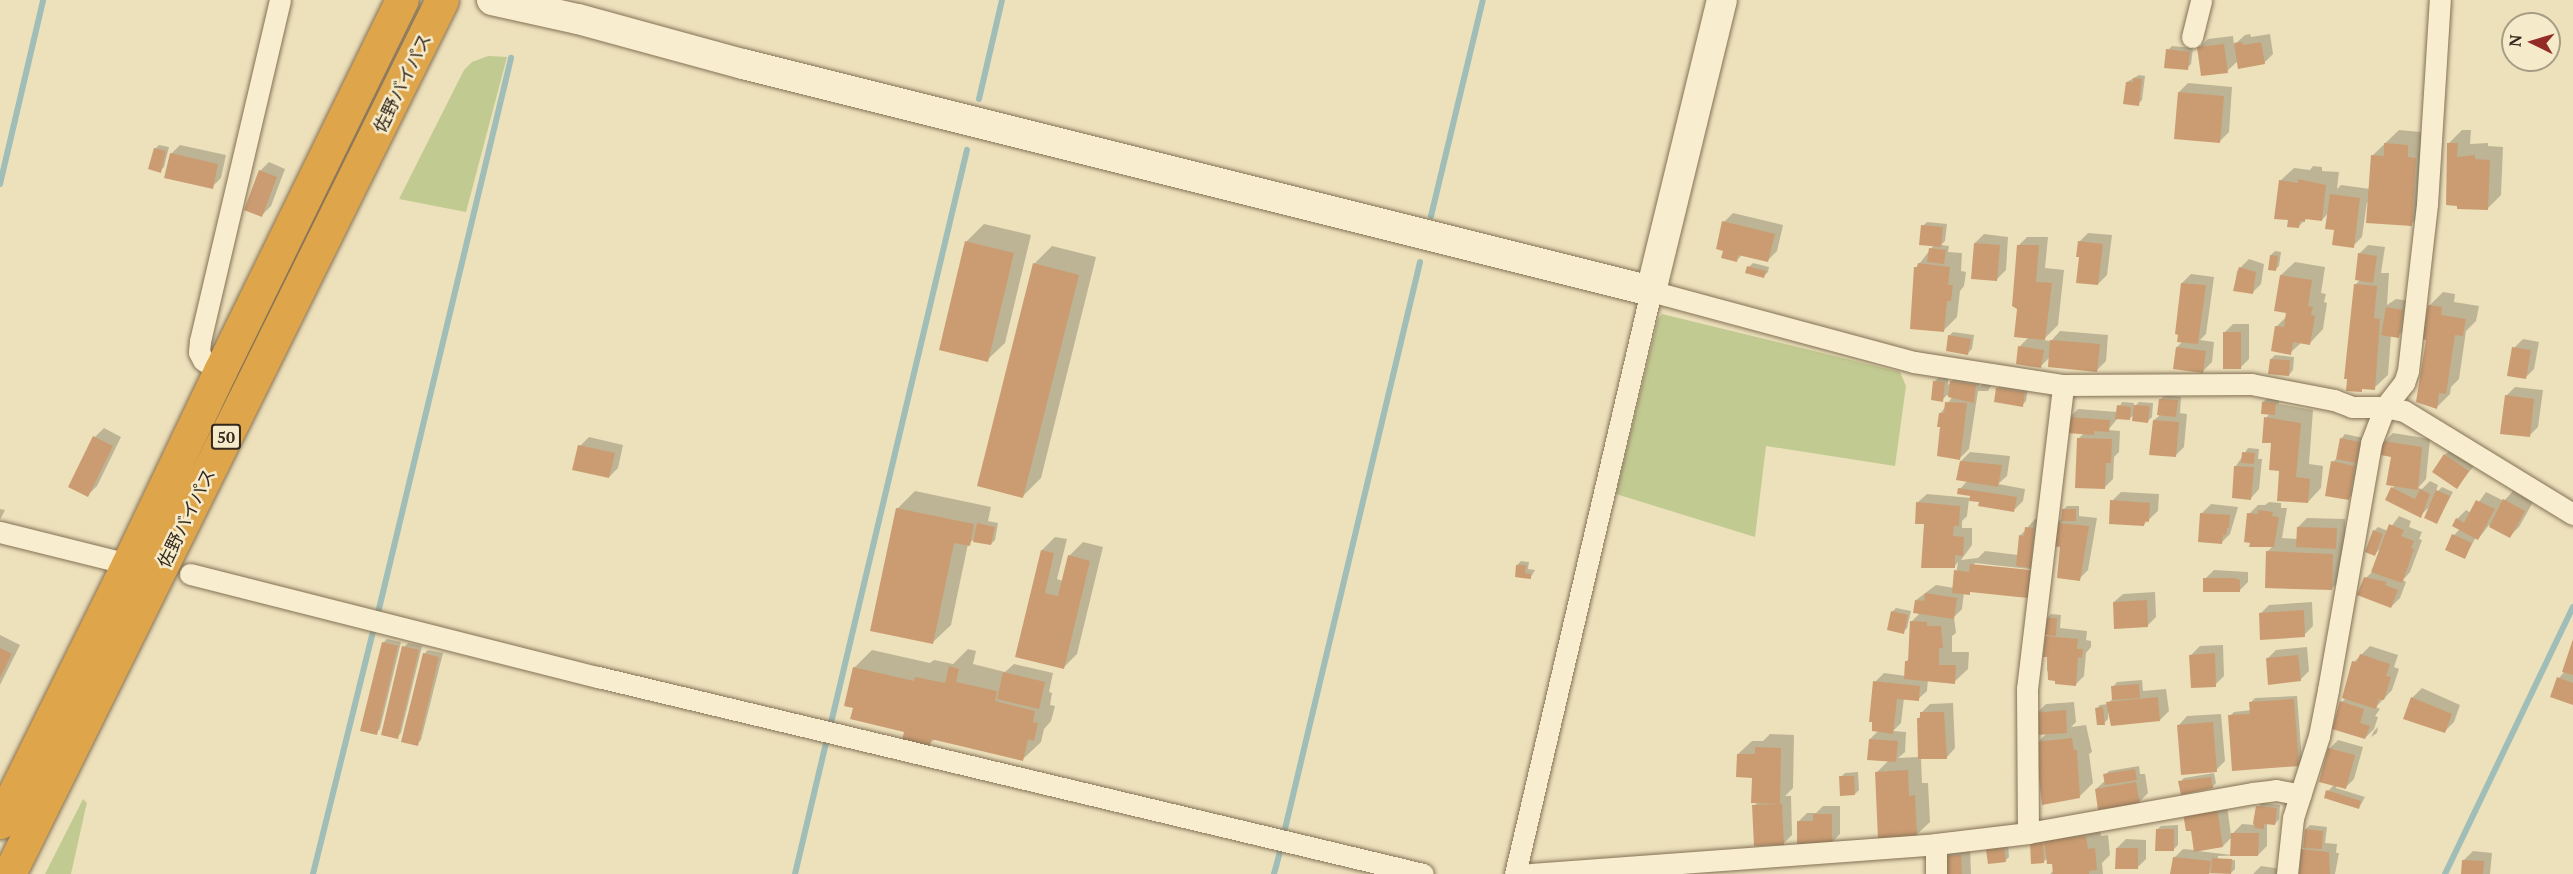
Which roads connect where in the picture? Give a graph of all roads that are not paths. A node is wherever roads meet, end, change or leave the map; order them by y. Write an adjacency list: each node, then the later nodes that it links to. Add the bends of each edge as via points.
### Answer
1 (280, 0): 10 (street, via 200,341 203,360)
2 (402, 0): 10 (highway, 佐野バイパス / 50)
3 (442, 0): 21 (highway, 佐野バイパス / 50)
4 (492, 0): 9 (street)
5 (1722, 0): 9 (street)
6 (2201, 0): 8 (street)
7 (2440, 0): 12 (street, via 2427,204 2408,371)
8 (2192, 37)
9 (1651, 291): 11 (street, via 1914,362); 23 (street)
10 (219, 371): 15 (highway, 佐野バイパス / 50)
11 (2063, 386): 12 (street, via 2251,384 2352,407); 19 (street, via 2027,689)
12 (2385, 407): 13 (street, via 2417,418); 17 (street, via 2371,443 2319,736)
13 (2573, 514)
14 (0, 532): 15 (street)
15 (128, 564): 18 (highway, 佐野バイパス / 50)
16 (190, 574): 22 (street, via 598,677)
17 (2301, 795): 19 (street, via 2276,790 2253,792); 26 (street, via 2293,818)
18 (0, 822)
19 (2028, 833): 20 (street)
20 (1936, 844): 24 (street); 25 (street)
21 (9, 874)
22 (1423, 874)
23 (1515, 874)
24 (1531, 874)
25 (1936, 874)
26 (2287, 874)

